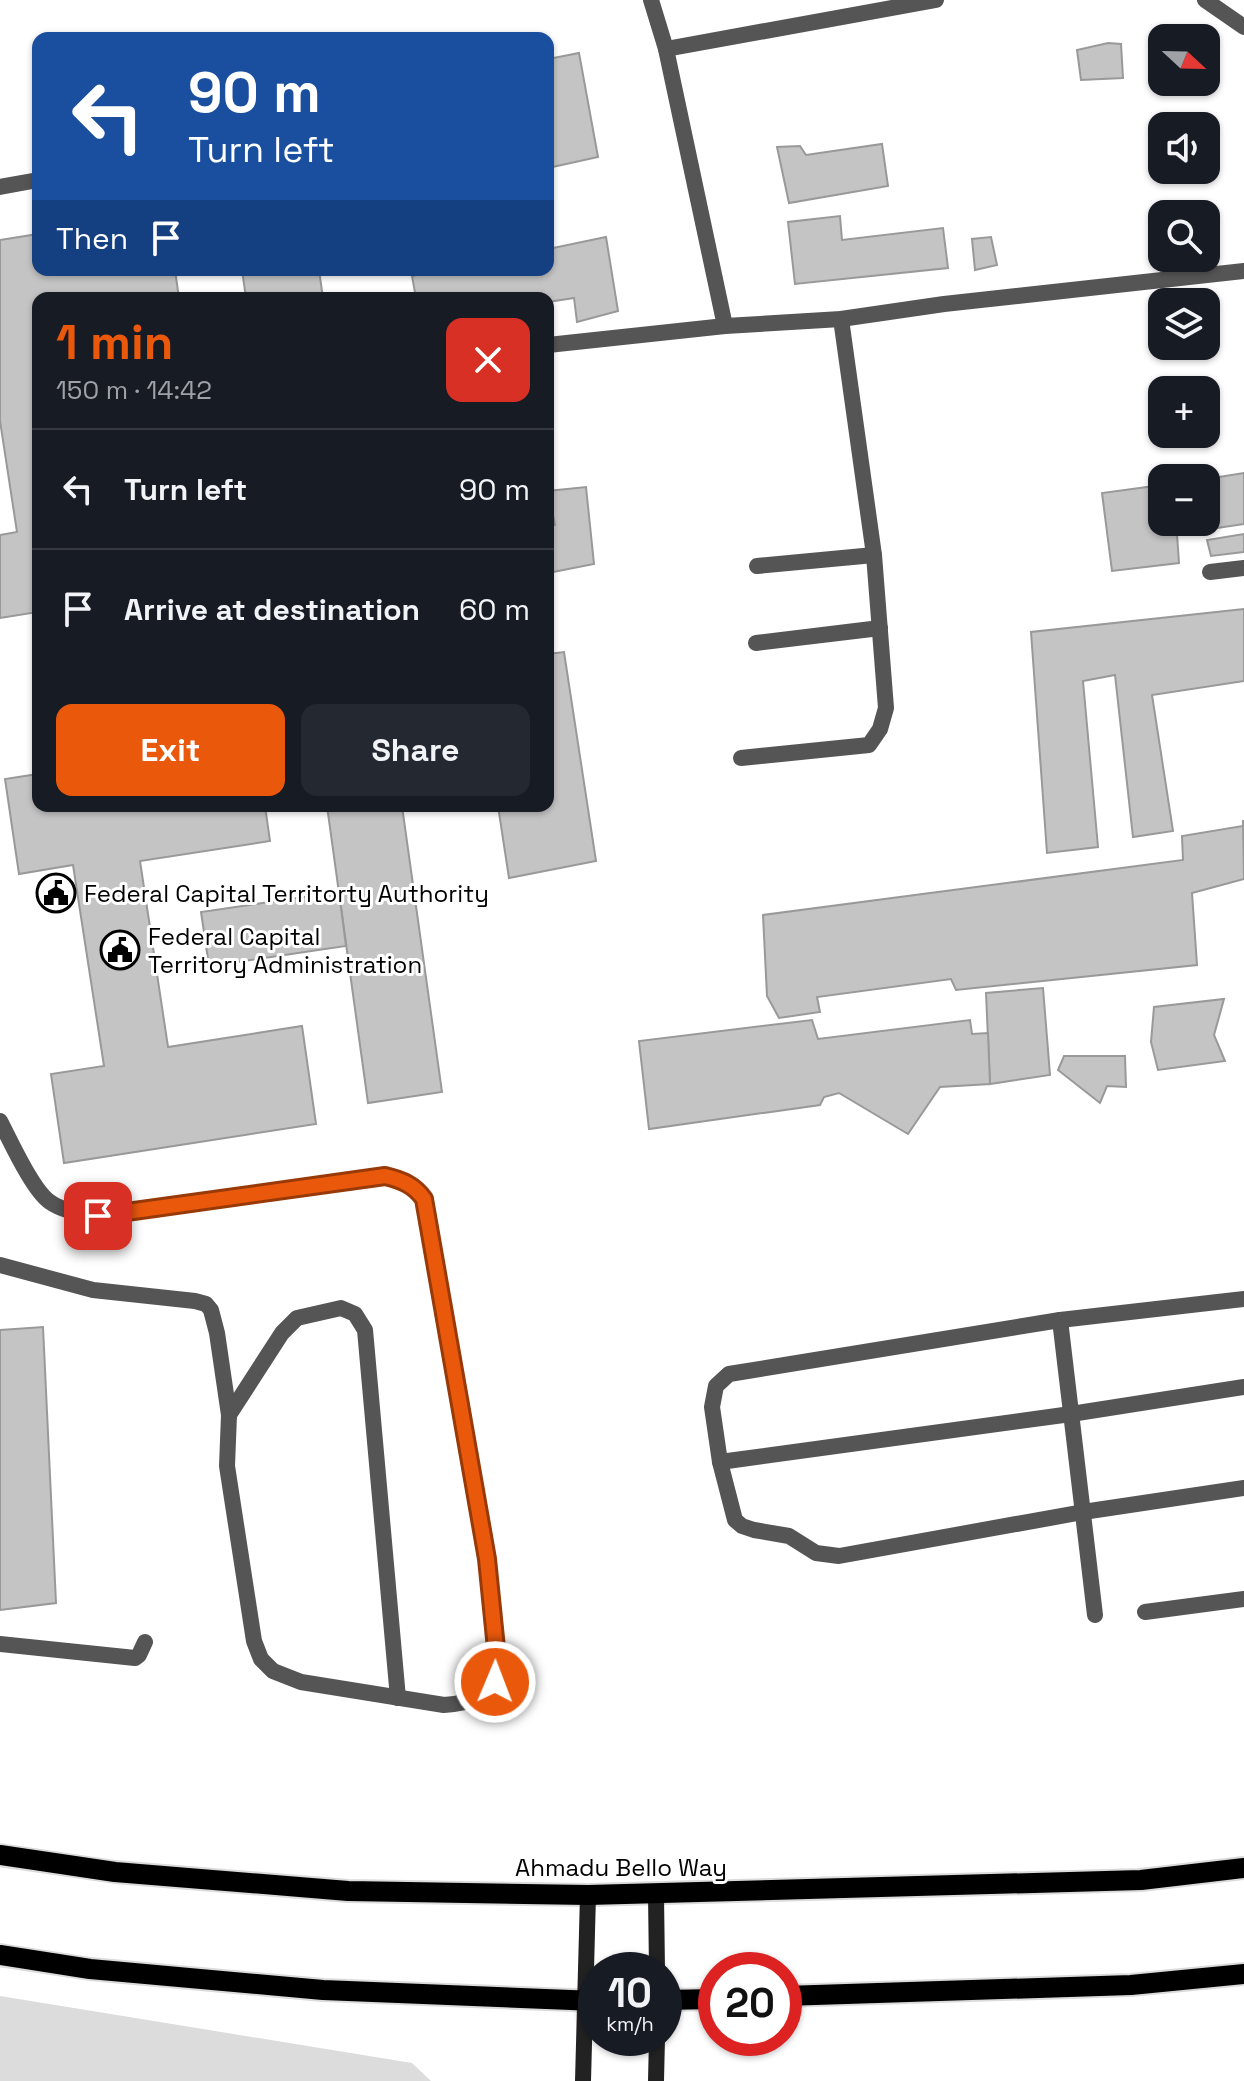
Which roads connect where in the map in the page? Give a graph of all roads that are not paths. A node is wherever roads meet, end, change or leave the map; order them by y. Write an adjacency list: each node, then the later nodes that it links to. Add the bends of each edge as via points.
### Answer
1 (651, 0): 5 (lane)
2 (936, 0): 5 (lane)
3 (1205, 0): 4 (lane)
4 (1244, 27)
5 (666, 49): 10 (lane)
6 (32, 181): 7 (lane)
7 (0, 187)
8 (1244, 271): 9 (lane)
9 (841, 319): 10 (lane); 12 (lane)
10 (725, 326): 11 (lane)
11 (554, 344)
12 (874, 555): 13 (lane); 16 (lane)
13 (757, 566)
14 (1244, 568): 15 (lane)
15 (1210, 572)
16 (880, 628): 17 (lane); 18 (lane, via 886,708 869,745)
17 (756, 643)
18 (741, 758)
19 (0, 1121): 34 (lane, via 48,1201 69,1211 98,1216 385,1176 417,1189 424,1199 487,1559 498,1668 486,1692 465,1703)
20 (0, 1265): 25 (lane, via 93,1290 206,1304 217,1333)
21 (1244, 1299): 22 (lane)
22 (1060, 1320): 24 (lane); 26 (lane, via 729,1374 716,1386 712,1407)
23 (1244, 1387): 24 (lane)
24 (1071, 1414): 26 (lane); 28 (lane)
25 (229, 1415): 34 (lane, via 227,1466 261,1659 273,1671 301,1682); 34 (lane, via 297,1318 341,1308 355,1314 365,1330)
26 (720, 1462): 28 (lane, via 735,1520 754,1530 789,1536 816,1553 839,1556)
27 (1244, 1488): 28 (lane)
28 (1083, 1512): 31 (lane)
29 (1244, 1599): 30 (lane)
30 (1145, 1612)
31 (1095, 1615)
32 (145, 1642): 33 (lane, via 135,1658)
33 (0, 1644)
34 (398, 1698)
35 (0, 1855): 37 (main road, Ahmadu Bello Way, via 115,1872 348,1891)
36 (1244, 1868): 38 (main road, Ahmadu Bello Way, via 1141,1880)
37 (588, 1895): 38 (main road, Ahmadu Bello Way); 39 (street)
38 (656, 1895): 40 (street)
39 (590, 1952)
40 (657, 1952)
41 (0, 1955): 44 (main road, via 90,1969 323,1990)
42 (1244, 1974): 43 (main road, via 1131,1985)
43 (802, 1995)
44 (578, 2000)
45 (586, 2056): 47 (street)
46 (657, 2056): 48 (street)
47 (583, 2081)
48 (656, 2081)

